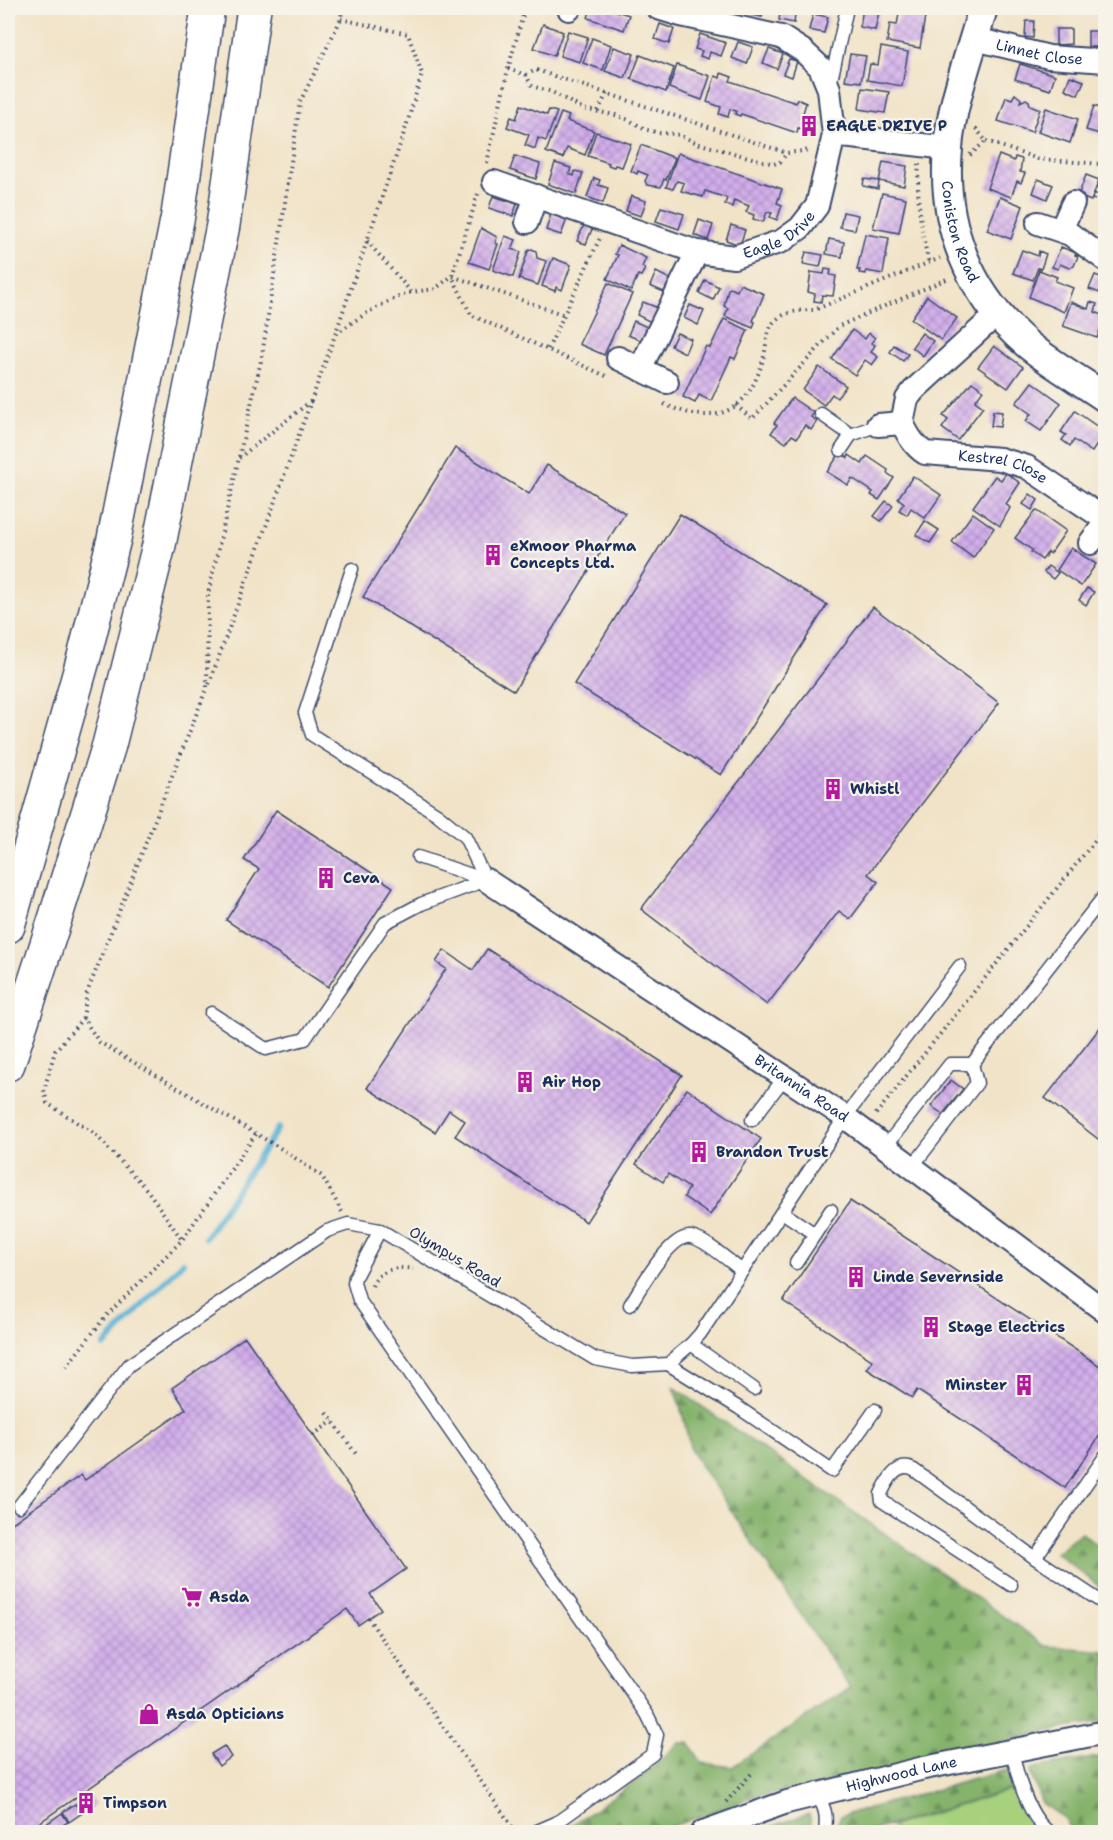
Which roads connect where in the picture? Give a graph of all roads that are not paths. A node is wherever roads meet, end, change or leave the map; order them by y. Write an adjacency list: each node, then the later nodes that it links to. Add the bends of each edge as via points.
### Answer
1 (208, 8): 35 (highway, via 178,215 114,539)
2 (254, 8): 38 (highway, via 223,225 159,545 109,745)
3 (658, 8): 8 (street, Eagle Drive, via 781,37 820,67)
4 (847, 8): 8 (lane)
5 (983, 8): 6 (street, Coniston Road)
6 (975, 39): 7 (street, Linnet Close, via 1049,57); 10 (street, Coniston Road, via 956,105)
7 (1106, 61)
8 (829, 90): 9 (street, Eagle Drive)
9 (833, 141): 10 (street); 17 (street, Eagle Drive, via 817,206 800,228 783,241 734,257)
10 (934, 147): 19 (street, Coniston Road, via 960,250 978,288)
11 (490, 175): 12 (street, Eagle Drive)
12 (536, 196): 14 (street); 17 (street, Eagle Drive)
13 (1073, 202): 16 (street)
14 (527, 222)
15 (1038, 223): 16 (street)
16 (1062, 230): 18 (street)
17 (697, 252): 21 (street)
18 (1106, 260)
19 (998, 313): 23 (street, Coniston Road, via 1027,344); 25 (street, via 914,390 907,399)
20 (618, 358): 21 (street)
21 (640, 369): 22 (street)
22 (667, 382)
23 (1106, 398)
24 (821, 414): 27 (lane)
25 (902, 423): 26 (street); 29 (street, Kestrel Close, via 910,438 926,453 1000,459 1027,467)
26 (878, 425): 27 (lane)
27 (850, 435): 28 (lane)
28 (841, 450)
29 (1106, 521): 30 (street, Kestrel Close)
30 (1090, 543)
31 (352, 569): 33 (lane, via 305,713 312,735 437,814 465,837)
32 (418, 856): 33 (lane)
33 (486, 880): 37 (lane, via 421,904 385,923 305,1039 266,1049); 40 (street, Britannia Road)
34 (1106, 894): 39 (lane)
35 (8, 926)
36 (960, 966): 41 (lane)
37 (211, 1013)
38 (8, 1064)
39 (972, 1064): 43 (lane, via 950,1064); 44 (lane, via 977,1083)
40 (785, 1077): 41 (street, Britannia Road); 42 (lane)
41 (845, 1117): 43 (street, Britannia Road); 46 (lane)
42 (752, 1120)
43 (885, 1147): 44 (street, Britannia Road)
44 (912, 1167): 52 (street, Britannia Road)
45 (831, 1210): 48 (lane)
46 (782, 1212): 48 (lane); 50 (lane)
47 (380, 1230): 54 (lane, Olympus Road, via 595,1359 632,1366); 58 (lane, Olympus Road, via 348,1224 327,1231 129,1365); 65 (lane, via 354,1283 359,1300 647,1714 657,1735 653,1754 556,1823)
48 (815, 1234): 49 (lane)
49 (796, 1263)
50 (742, 1271): 51 (lane, via 704,1243 690,1237 679,1239 663,1255); 53 (lane)
51 (630, 1305)
52 (1106, 1312)
53 (691, 1344): 54 (lane); 55 (lane)
54 (668, 1364): 56 (lane, via 832,1471)
55 (754, 1389)
56 (875, 1410)
57 (1106, 1455): 59 (lane)
58 (19, 1506)
59 (1035, 1557): 60 (lane, via 914,1470 902,1467 895,1471 881,1494 882,1501); 61 (lane)
60 (1011, 1585)
61 (1106, 1605)
62 (1106, 1732): 63 (street, Highwood Lane)
63 (1012, 1750): 64 (street, Highwood Lane); 68 (lane, via 1015,1769 1030,1805)
64 (816, 1795): 66 (street, Highwood Lane); 67 (lane, via 824,1804)
65 (535, 1833)
66 (703, 1833)
67 (825, 1833)
68 (1049, 1833)

